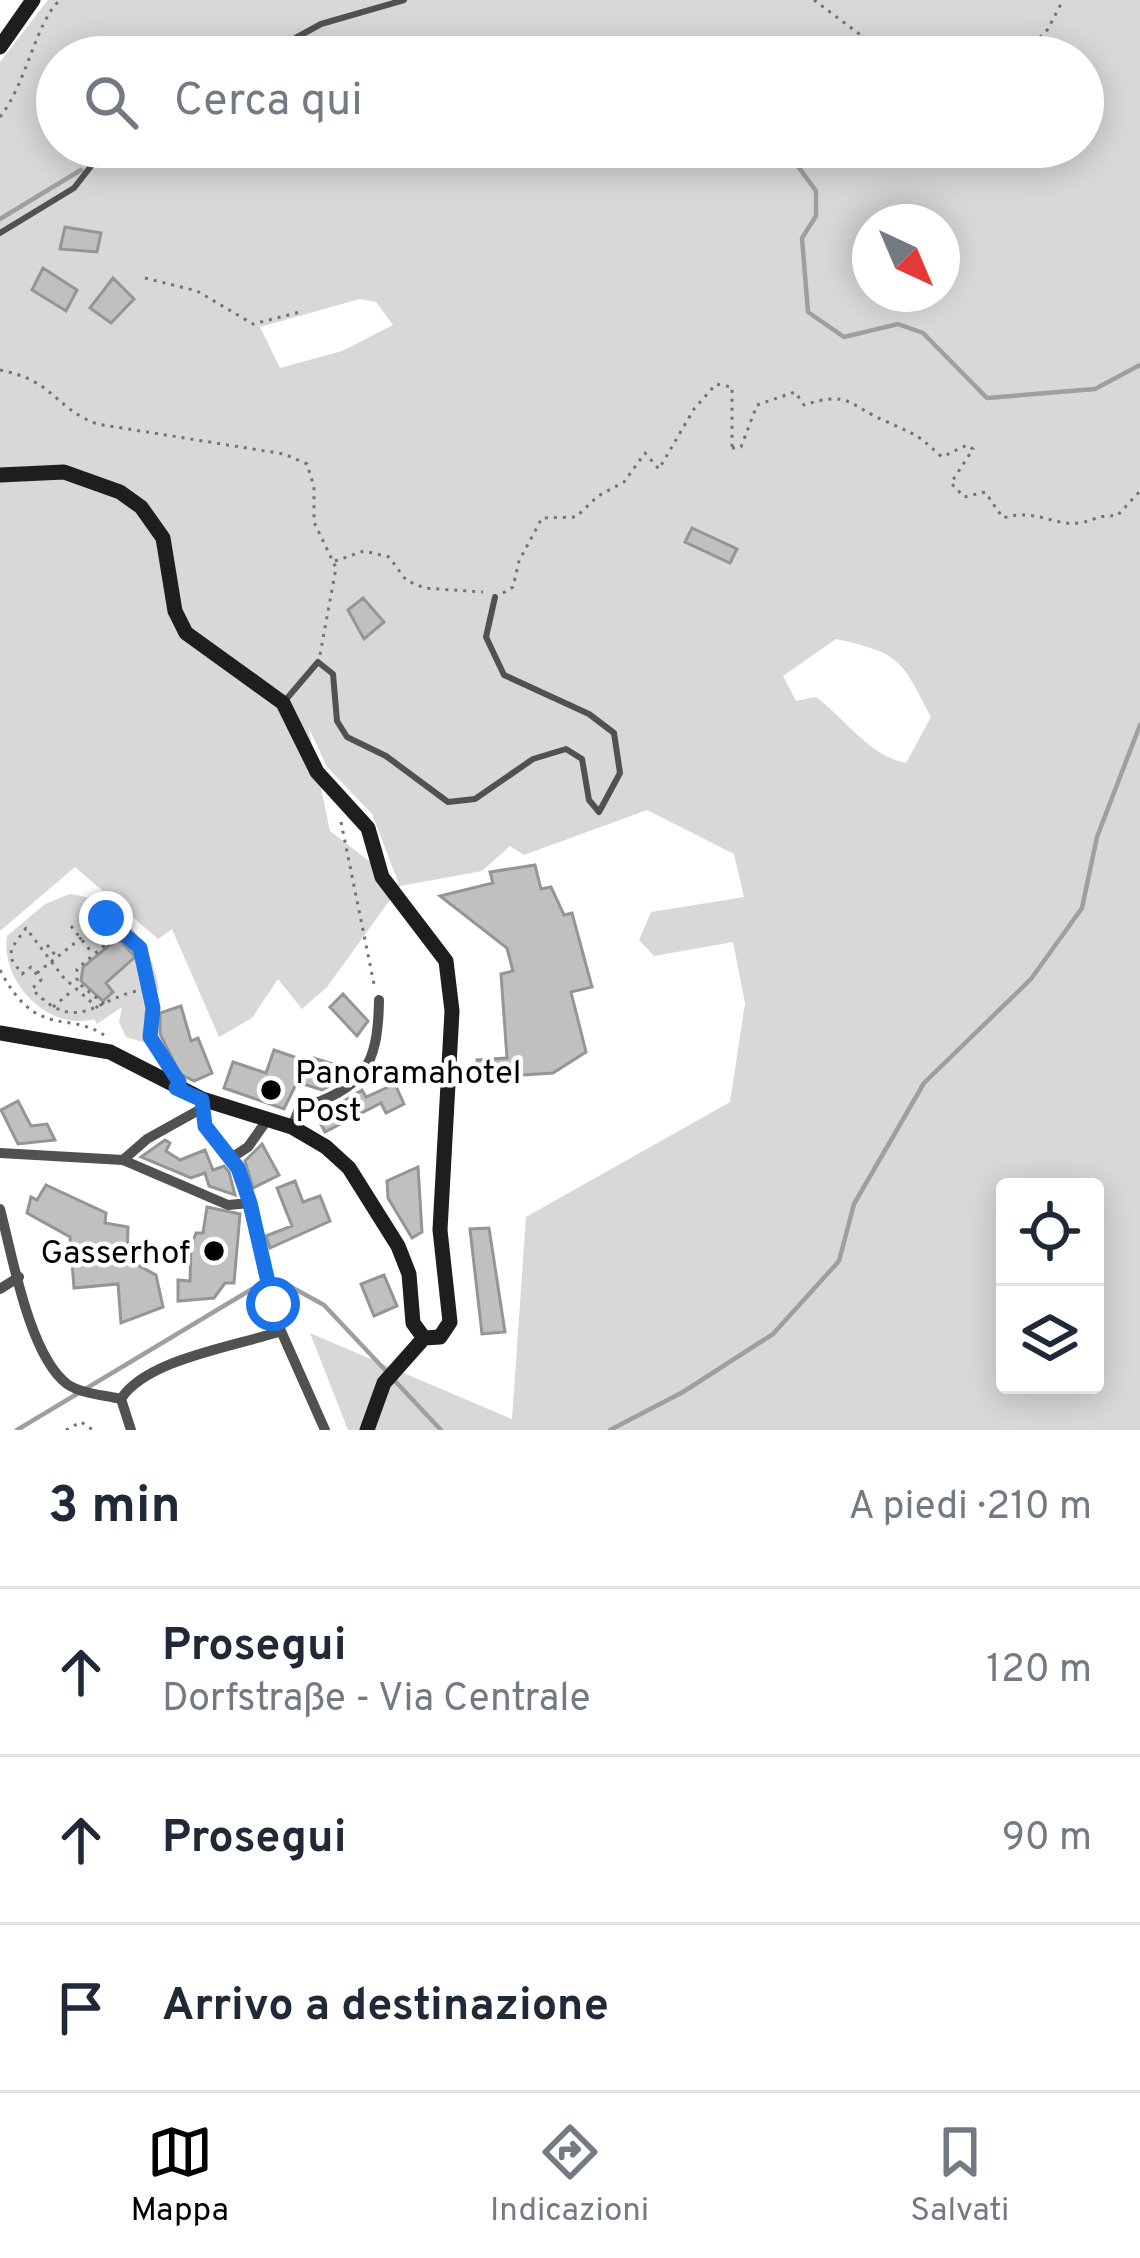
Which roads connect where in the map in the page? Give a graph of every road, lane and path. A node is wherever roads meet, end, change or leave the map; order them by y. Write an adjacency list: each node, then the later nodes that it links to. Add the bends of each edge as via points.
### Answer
1 (33, 0): 10 (street)
2 (60, 0): 6 (path)
3 (404, 0): 7 (lane)
4 (814, 0): 8 (path)
5 (1063, 0): 9 (path)
6 (40, 36)
7 (297, 36)
8 (862, 36)
9 (1041, 36)
10 (0, 47)
11 (36, 47): 12 (path)
12 (0, 117)
13 (90, 168): 14 (lane, via 74,188)
14 (0, 233)
15 (145, 278): 16 (path, via 188,288 253,324)
16 (300, 312)
17 (0, 370): 20 (path, via 34,377 98,424 297,458 312,473 314,522)
18 (0, 475): 23 (street, via 64,472 141,507 163,538 186,633)
19 (1140, 491): 21 (path, via 1117,516 1078,524 1026,511 1003,518 985,491 964,497 951,483 974,454 968,445 942,457 916,430 885,421 865,404 831,396 804,404 795,392 757,405 742,447 732,448 732,387 716,384 659,469 645,453 624,482 576,518 542,518 518,561 514,587)
20 (335, 561): 21 (path, via 364,550 389,557 424,588); 22 (path)
21 (495, 597): 22 (lane, via 486,637 497,667 513,683 614,733 620,773 599,812 581,759 566,749 533,759 475,799 434,796 386,756 347,737 333,674)
22 (318, 662): 23 (lane)
23 (283, 704): 54 (street, via 317,772 368,828 382,877 432,939 451,981 440,1230 450,1322 440,1337)
24 (339, 816): 37 (path)
25 (88, 903): 26 (path)
26 (106, 918): 28 (path); 29 (path)
27 (71, 926): 29 (path)
28 (122, 931): 31 (path); 36 (path, via 140,948)
29 (81, 939): 31 (path); 32 (path)
30 (47, 945): 32 (path)
31 (94, 955): 38 (path, via 77,969 77,982)
32 (54, 959): 34 (path); 34 (path, via 26,928 12,961 22,974); 35 (path)
33 (0, 970): 41 (path, via 32,1012 51,1024 107,1034)
34 (36, 974): 39 (path, via 41,980 32,988)
35 (74, 989): 38 (path); 39 (path)
36 (150, 989): 38 (path); 42 (path, via 150,1037)
37 (379, 1000): 45 (street, via 379,1037 367,1068 351,1089 299,1109)
38 (101, 1006): 39 (path, via 70,1014)
39 (53, 1007)
40 (0, 1033): 41 (street)
41 (110, 1052): 43 (street)
42 (167, 1066)
43 (200, 1105): 44 (street); 47 (street); 48 (street)
44 (267, 1120): 45 (street); 47 (street)
45 (292, 1127): 54 (street, via 338,1157 367,1197 405,1260 412,1323)
46 (0, 1153): 48 (street)
47 (231, 1158): 49 (street)
48 (124, 1160): 49 (street, via 228,1205)
49 (250, 1203): 53 (street)
50 (0, 1209): 51 (street)
51 (19, 1277): 52 (street); 55 (street, via 54,1369 76,1389)
52 (0, 1288)
53 (281, 1331): 55 (street, via 159,1368); 59 (street)
54 (422, 1340): 60 (street, via 384,1383)
55 (121, 1399): 58 (street)
56 (66, 1430): 57 (path, via 81,1422)
57 (93, 1430)
58 (131, 1430)
59 (326, 1430)
60 (367, 1430)

